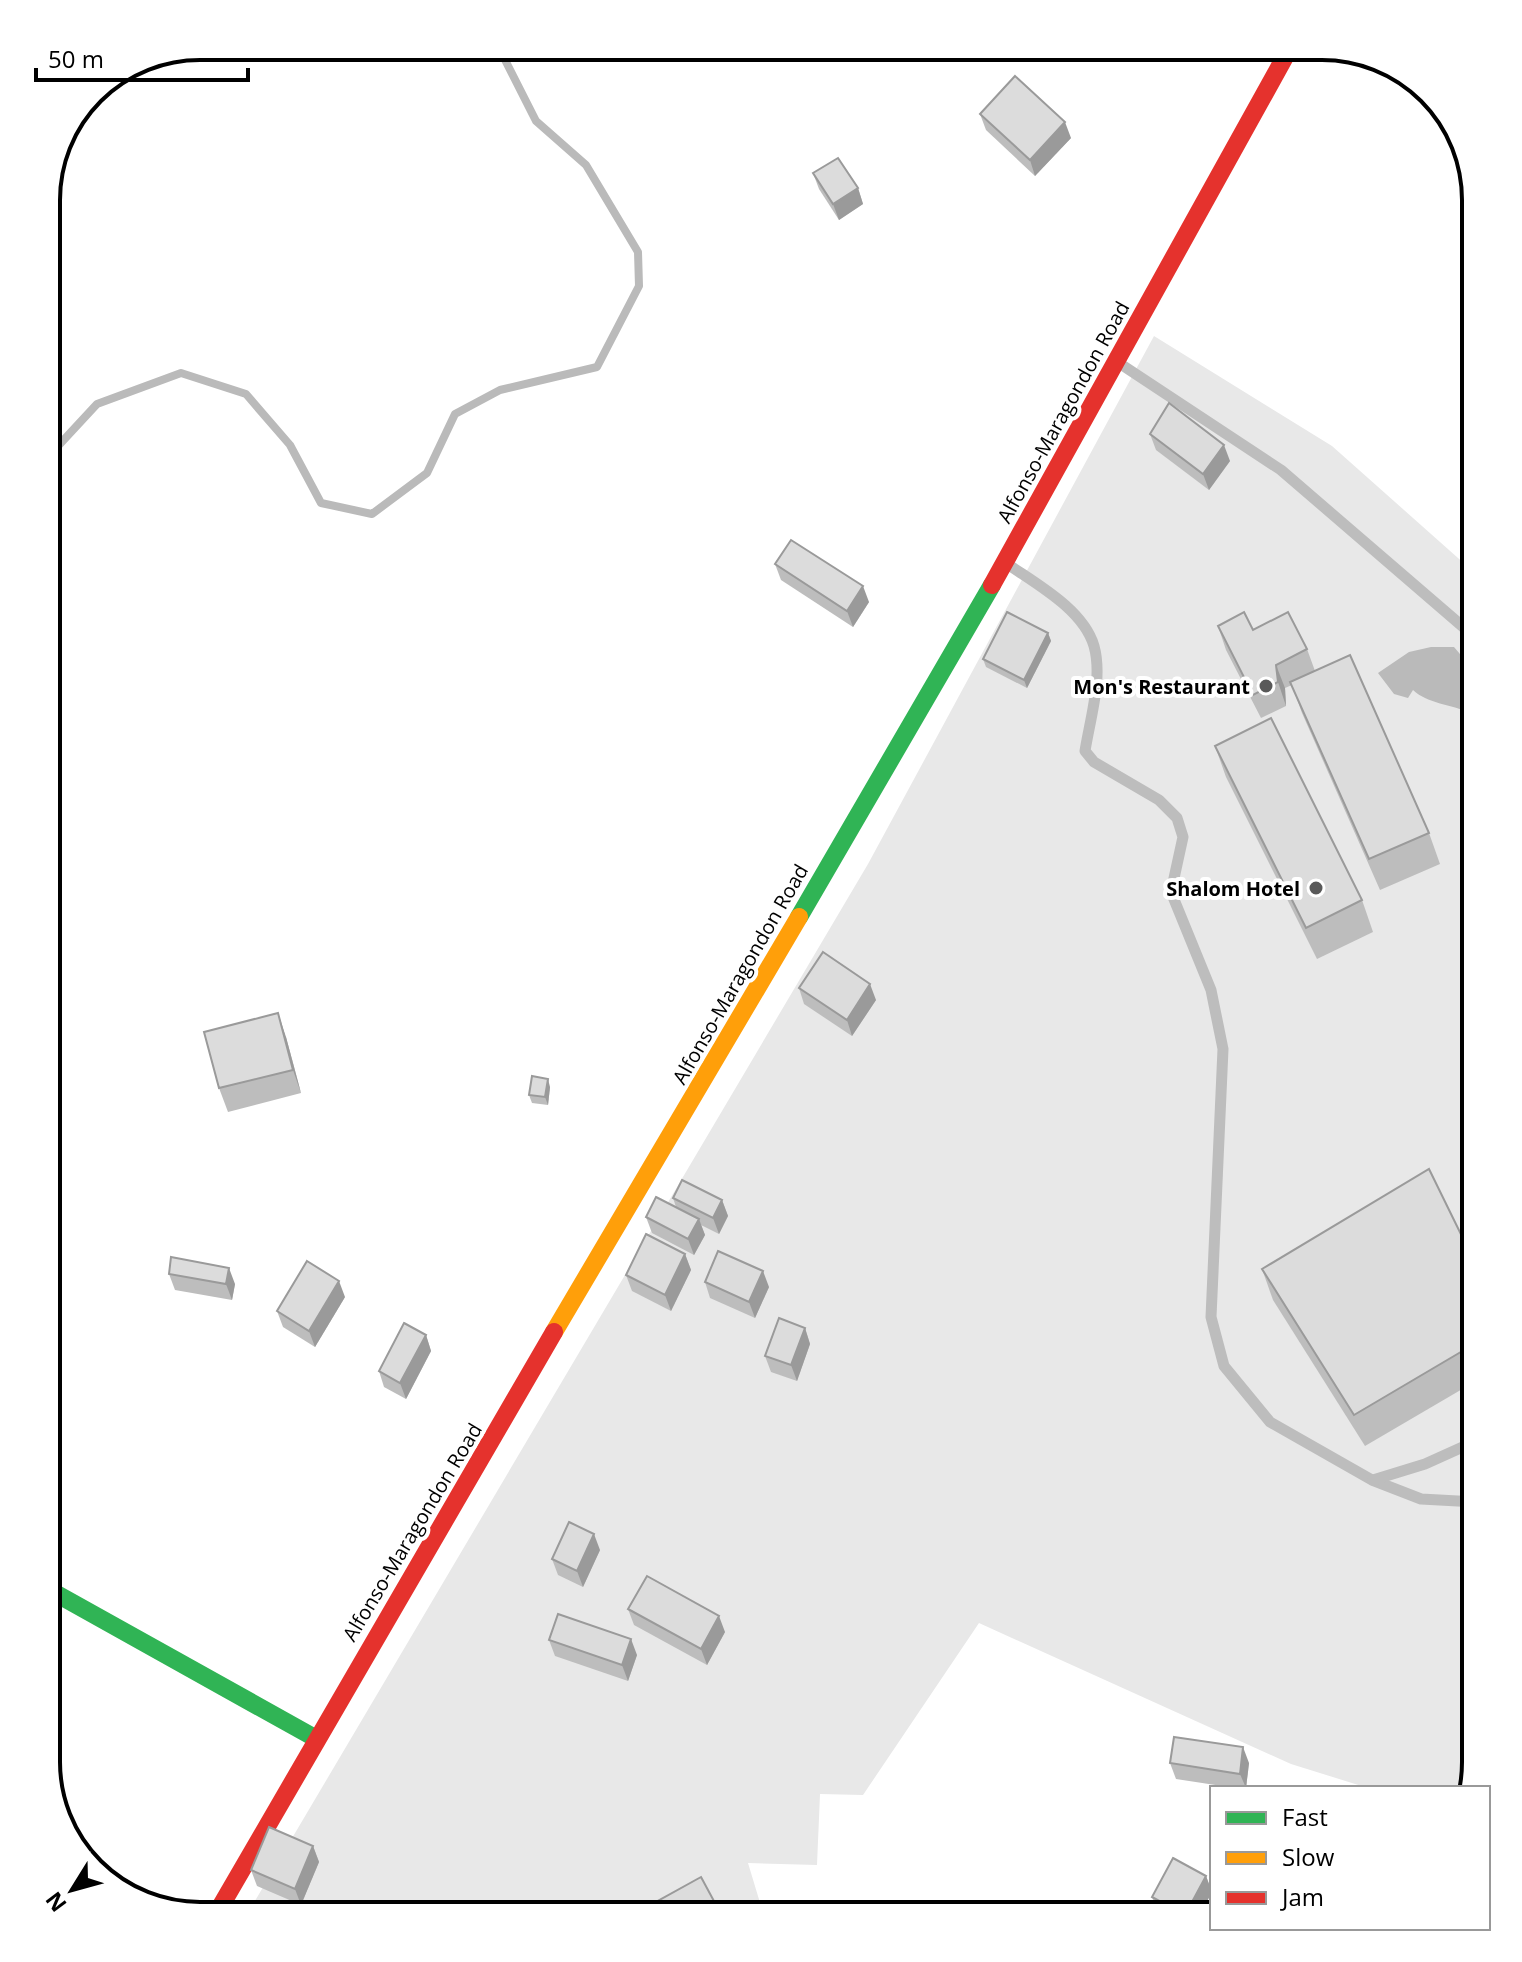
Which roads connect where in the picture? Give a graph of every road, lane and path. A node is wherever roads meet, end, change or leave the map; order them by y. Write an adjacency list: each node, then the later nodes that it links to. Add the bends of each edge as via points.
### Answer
1 (1283, 60): 2 (street, Alfonso-Maragondon Road)
2 (1116, 361): 3 (street, Alfonso-Maragondon Road); 4 (lane, via 1281,470)
3 (1005, 562): 6 (lane, via 1080,620 1094,647 1096,680 1085,751 1094,762 1159,800 1177,818 1183,837 1171,892 1211,990 1223,1049 1211,1317 1224,1366 1270,1422); 9 (street, Alfonso-Maragondon Road)
4 (1462, 626)
5 (1462, 1447): 6 (lane)
6 (1372, 1480): 7 (lane, via 1421,1499)
7 (1462, 1501)
8 (60, 1596): 9 (street)
9 (315, 1738): 10 (street, Alfonso-Maragondon Road)
10 (223, 1902)

